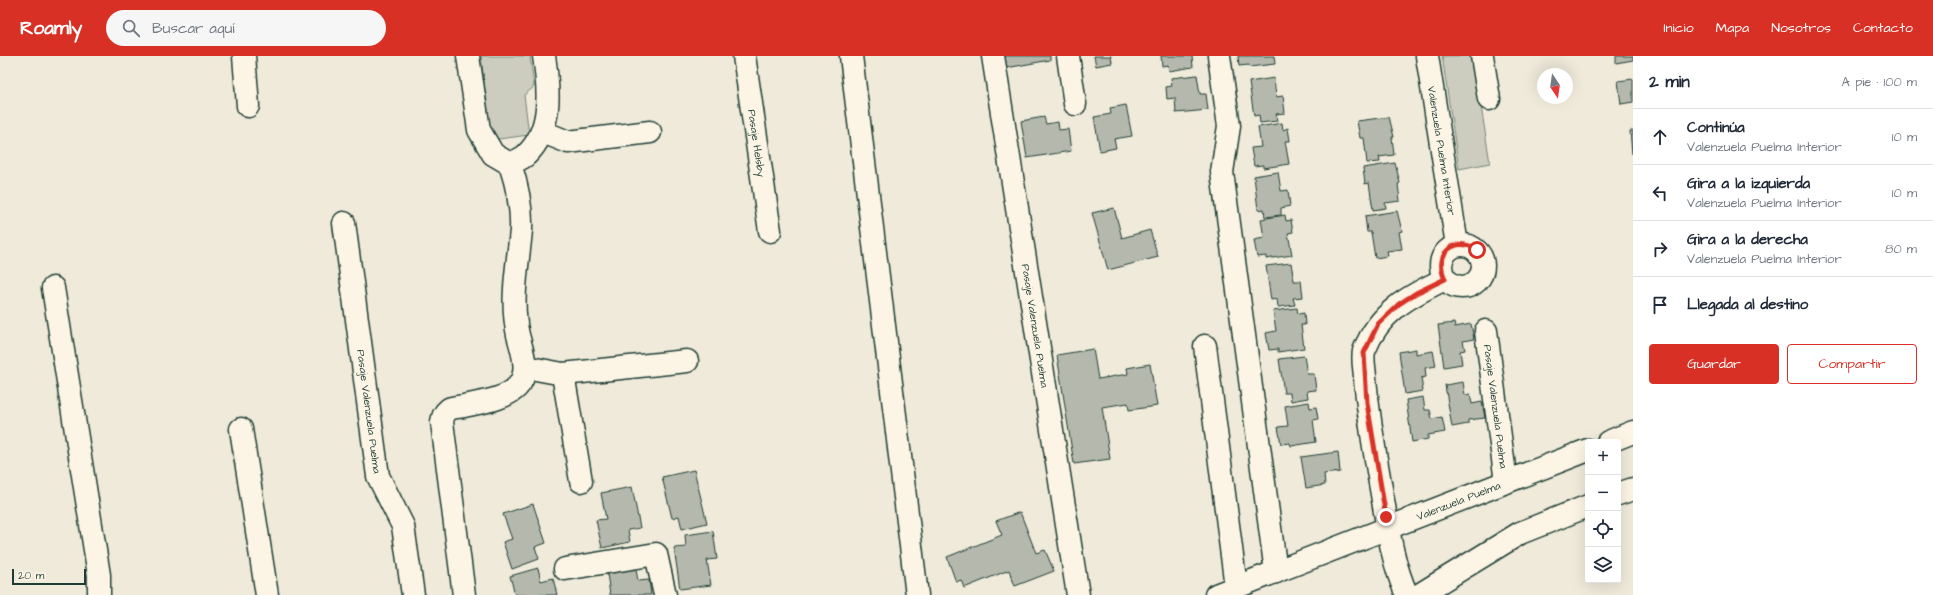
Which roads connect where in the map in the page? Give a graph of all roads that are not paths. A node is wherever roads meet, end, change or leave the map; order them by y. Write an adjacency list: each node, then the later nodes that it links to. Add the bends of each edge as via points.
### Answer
1 (244, 56): 13 (street)
2 (468, 56): 16 (street, via 479,130 494,154)
3 (544, 56): 14 (street, via 548,100)
4 (744, 56): 18 (street, Pasaje Helsby)
5 (851, 56): 45 (street)
6 (993, 56): 46 (street, Pasaje Valenzuela Puelma)
7 (1068, 56): 12 (street)
8 (1219, 56): 38 (street, via 1229,126 1222,172)
9 (1427, 56): 19 (street, Valenzuela Puelma Interior)
10 (1482, 56): 11 (street)
11 (1489, 99)
12 (1075, 104)
13 (248, 106)
14 (543, 132): 15 (street, via 568,142); 16 (street, via 526,155)
15 (650, 132)
16 (510, 164): 25 (street, via 518,190 521,228 514,320)
17 (344, 223): 42 (street, Pasaje Valenzuela Puelma, via 378,476 403,526)
18 (770, 231)
19 (1457, 245): 20 (street, via 1445,253 1441,260 1441,272); 20 (street, via 1465,244 1477,250 1483,271 1474,283 1465,287 1451,284)
20 (1445, 279): 36 (street, via 1399,304 1378,324 1364,353 1367,403)
21 (54, 288): 40 (street, via 99,575)
22 (1486, 331): 32 (street, Pasaje Valenzuela Puelma)
23 (1205, 346): 39 (street)
24 (687, 361): 26 (street)
25 (525, 366): 26 (street); 43 (street, via 518,386 510,392 499,398 450,408 444,414 442,422)
26 (563, 374): 31 (street)
27 (241, 429): 41 (street)
28 (1633, 432): 29 (street)
29 (1616, 439)
30 (1585, 451): 32 (street, Valenzuela Puelma)
31 (581, 481)
32 (1506, 482): 36 (street, Valenzuela Puelma)
33 (1633, 489): 34 (street)
34 (1621, 493)
35 (1585, 507): 49 (street, via 1520,533)
36 (1387, 528): 38 (street, Valenzuela Puelma); 48 (street)
37 (565, 569): 44 (street, via 656,554)
38 (1276, 572): 39 (street, Valenzuela Puelma)
39 (1236, 587): 47 (street, Valenzuela Puelma)
40 (99, 595)
41 (267, 595)
42 (413, 595)
43 (464, 595)
44 (665, 595)
45 (917, 595)
46 (1078, 595)
47 (1216, 595)
48 (1406, 595)
49 (1419, 595)

